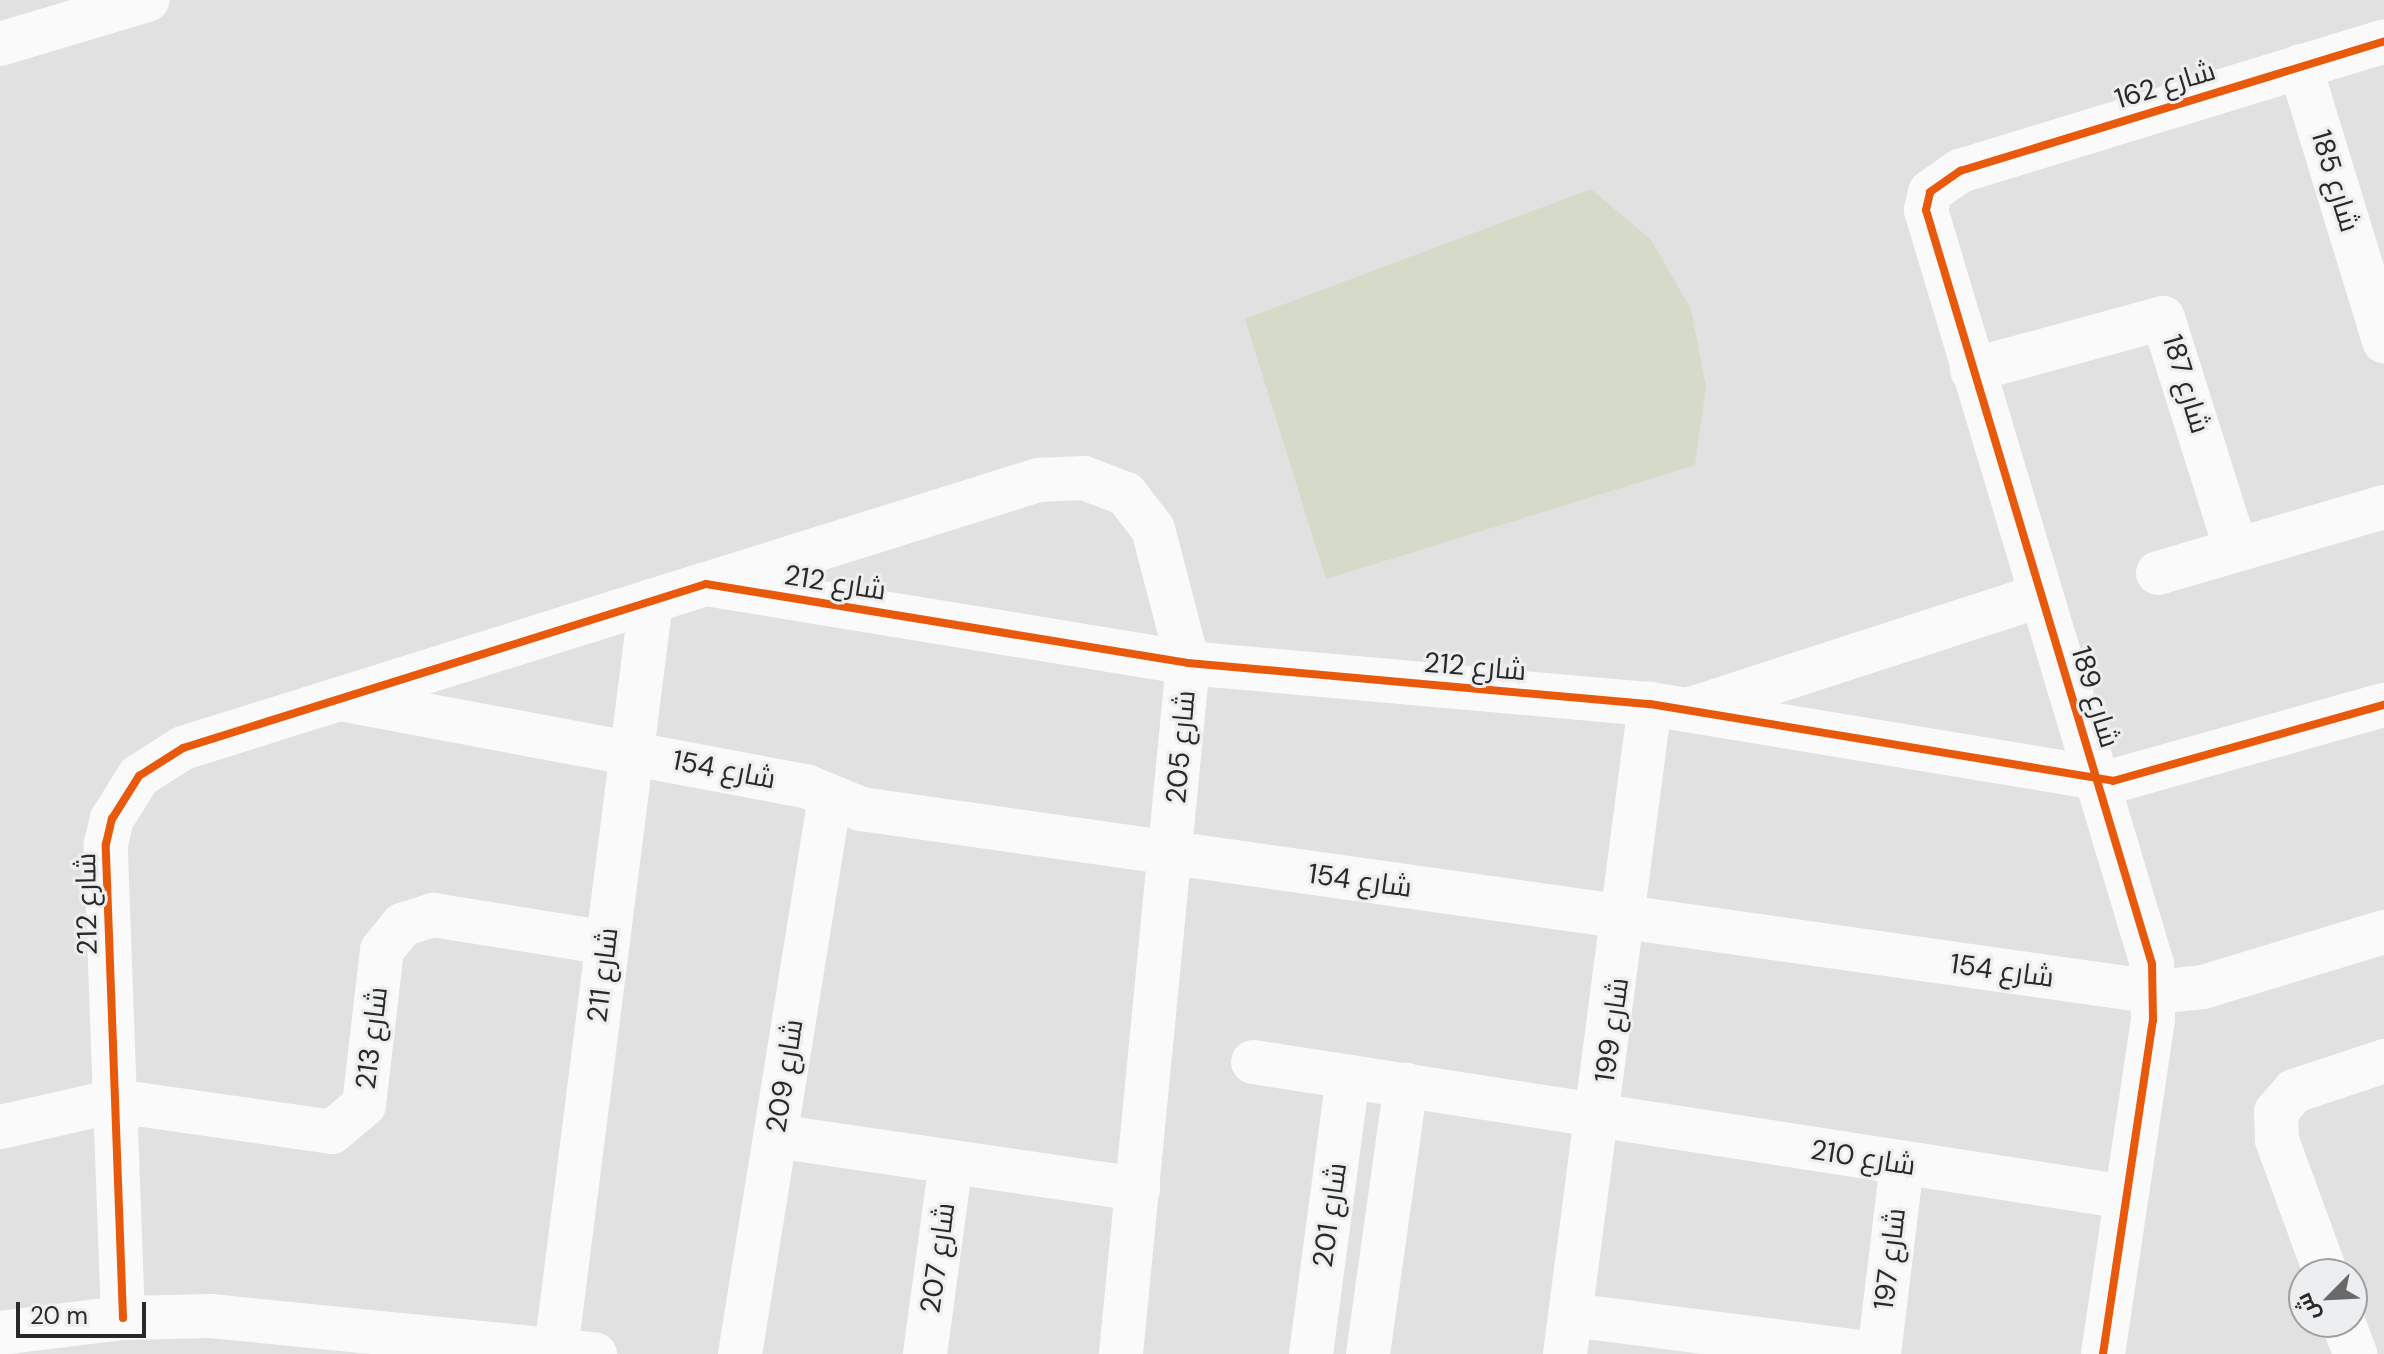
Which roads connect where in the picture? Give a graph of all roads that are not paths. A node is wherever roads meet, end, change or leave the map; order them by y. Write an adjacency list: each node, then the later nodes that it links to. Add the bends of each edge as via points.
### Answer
1 (148, 0): 3 (main road)
2 (2384, 41): 4 (main road, شارع 162)
3 (0, 44)
4 (2300, 66): 5 (main road, شارع 162); 6 (main road, شارع 185)
5 (1960, 171): 7 (main road, شارع 189, via 1930,192 1926,210)
6 (2384, 341)
7 (1972, 370): 9 (main road, شارع 187, via 2163,318); 12 (main road, شارع 189)
8 (2384, 507): 9 (main road)
9 (2236, 550): 10 (main road)
10 (2158, 573)
11 (706, 584): 13 (main road, شارع 212); 14 (main road, شارع 212); 14 (main road, شارع 205, via 1039,480 1084,478 1126,494 1153,529)
12 (2041, 595): 17 (main road); 19 (main road, شارع 189)
13 (651, 601): 15 (main road, شارع 212); 18 (main road, شارع 211)
14 (1188, 663): 17 (main road, شارع 212); 21 (main road, شارع 205)
15 (338, 699): 18 (main road, شارع 154); 30 (main road, شارع 212, via 183,748 159,759 124,796 106,844)
16 (2384, 705): 19 (main road, شارع 212, via 2145,778)
17 (1667, 708): 19 (main road, شارع 212); 22 (main road, شارع 199)
18 (631, 753): 20 (main road, شارع 154, via 806,786); 24 (main road, شارع 211)
19 (2097, 779): 25 (main road, شارع 189)
20 (830, 797): 21 (main road, شارع 154, via 861,809); 33 (main road, شارع 209)
21 (1173, 856): 22 (main road, شارع 154); 36 (main road, شارع 205)
22 (1627, 918): 25 (main road, شارع 154); 31 (main road, شارع 199)
23 (2384, 932): 25 (main road, شارع 154, via 2203,987)
24 (608, 943): 30 (main road, شارع 213, via 433,915 402,925 382,950 364,1105 332,1132); 42 (main road, شارع 211)
25 (2155, 992): 37 (main road, شارع 189)
26 (2384, 1061): 38 (main road, via 2294,1091 2276,1112 2277,1140)
27 (1253, 1062): 28 (main road)
28 (1348, 1076): 29 (main road); 46 (main road, شارع 201)
29 (1406, 1085): 31 (main road); 47 (main road, شارع 201)
30 (115, 1101): 32 (main road); 39 (main road, شارع 212)
31 (1601, 1113): 35 (main road, شارع 210); 41 (main road, شارع 199)
32 (0, 1127)
33 (775, 1136): 34 (main road); 43 (main road, شارع 209)
34 (951, 1162): 36 (main road); 44 (main road, شارع 207)
35 (1902, 1164): 37 (main road, شارع 210); 48 (main road, شارع 197)
36 (1138, 1189): 45 (main road, شارع 205)
37 (2126, 1197): 49 (main road, شارع 189)
38 (2320, 1258)
39 (123, 1318): 40 (main road); 42 (main road, via 299,1321)
40 (0, 1333)
41 (1568, 1334): 48 (main road)
42 (576, 1352)
43 (740, 1354)
44 (925, 1354)
45 (1121, 1354)
46 (1311, 1354)
47 (1368, 1354)
48 (1878, 1354)
49 (2103, 1354)

